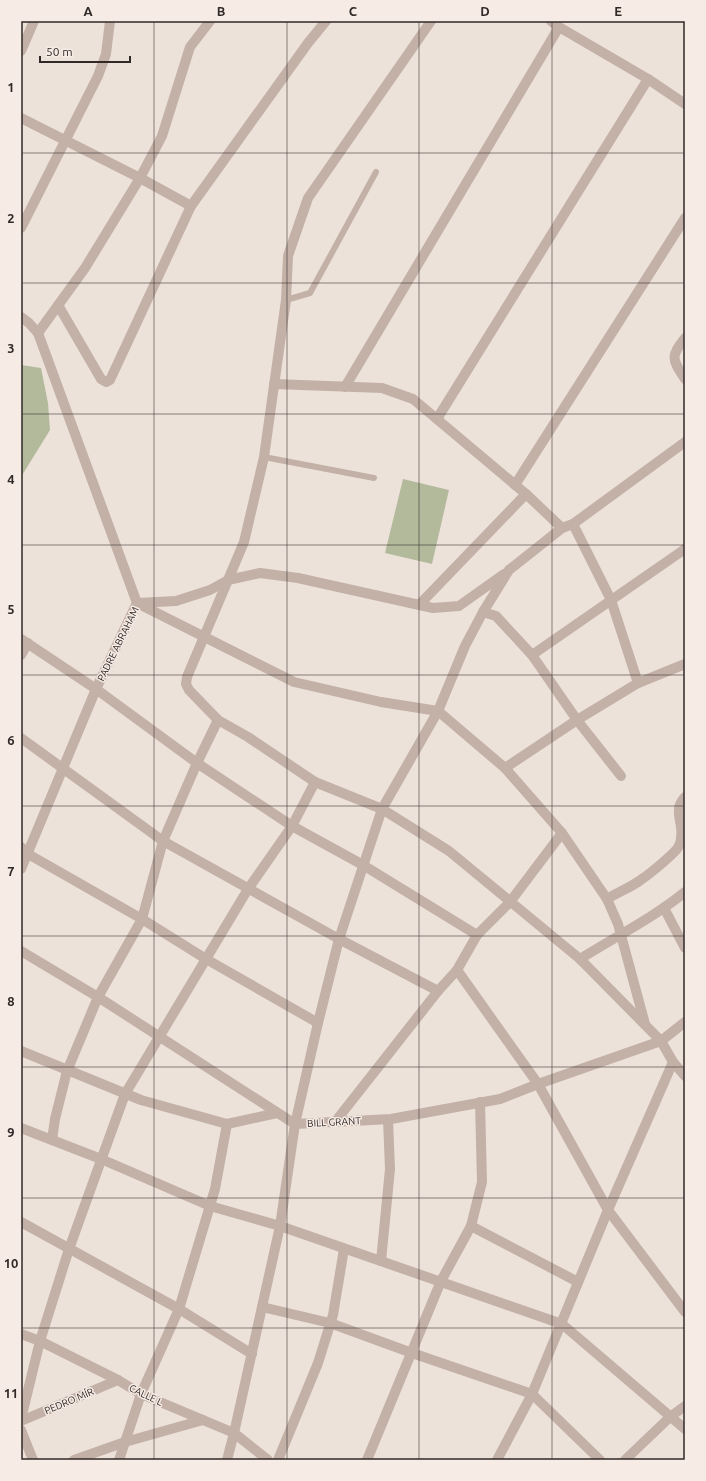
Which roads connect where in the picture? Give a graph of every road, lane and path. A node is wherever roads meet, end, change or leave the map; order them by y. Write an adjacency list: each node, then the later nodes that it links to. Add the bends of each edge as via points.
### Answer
1 (34, 21): 8 (street)
2 (110, 21): 12 (street, via 106,54 101,69)
3 (210, 21): 14 (street, via 190,48 162,136)
4 (326, 21): 15 (street)
5 (431, 21): 18 (street, via 308,198 288,256)
6 (551, 21): 7 (street)
7 (559, 27): 9 (street); 25 (street)
8 (21, 52)
9 (648, 80): 10 (street); 26 (street)
10 (685, 104)
11 (21, 118): 12 (street)
12 (65, 140): 14 (street); 17 (street)
13 (376, 172): 18 (lane, via 310,293)
14 (140, 178): 15 (street); 19 (street, via 85,268)
15 (191, 206): 19 (street, via 110,380 106,382 101,379)
16 (685, 218): 30 (street)
17 (21, 228)
18 (286, 300): 24 (street)
19 (58, 305): 21 (street)
20 (21, 317): 21 (street)
21 (38, 333): 38 (street)
22 (685, 338): 23 (street, via 674,353 675,363)
23 (685, 379)
24 (274, 384): 25 (street); 28 (street)
25 (345, 387): 26 (street, via 388,390 413,400)
26 (436, 419): 30 (street)
27 (685, 442): 32 (street, PADRE ABRAHAM)
28 (264, 457): 29 (lane); 36 (street, via 244,542)
29 (374, 478)
30 (516, 485): 31 (street)
31 (526, 494): 33 (street); 39 (street)
32 (573, 524): 33 (street, PADRE ABRAHAM); 37 (street)
33 (562, 528): 35 (street, PADRE ABRAHAM)
34 (685, 549): 37 (street)
35 (509, 570): 39 (street, PADRE ABRAHAM, via 459,606 433,608); 40 (street)
36 (228, 580): 38 (street, PADRE ABRAHAM, via 210,590 176,601); 39 (street, PADRE ABRAHAM, via 260,573 298,578); 41 (street)
37 (610, 600): 44 (street); 46 (street)
38 (137, 603): 41 (street); 47 (street, PADRE ABRAHAM)
39 (419, 605)
40 (483, 612): 44 (street, via 496,616); 48 (street, via 465,646)
41 (204, 638): 48 (street, via 294,682 381,702); 49 (street, via 186,684)
42 (25, 641): 43 (street); 47 (street)
43 (21, 655)
44 (532, 655): 50 (street)
45 (685, 664): 46 (street)
46 (638, 683): 50 (street)
47 (96, 689): 52 (street); 54 (street, PADRE ABRAHAM)
48 (438, 711): 53 (street); 58 (street)
49 (218, 720): 52 (street); 56 (street)
50 (577, 720): 53 (street); 55 (street)
51 (21, 738): 54 (street)
52 (197, 763): 59 (street); 61 (street)
53 (505, 768): 60 (street)
54 (63, 770): 61 (street); 62 (street, PADRE ABRAHAM)
55 (621, 776)
56 (315, 782): 58 (street); 59 (street)
57 (685, 797): 67 (street, via 678,809 682,832 678,848 642,880)
58 (382, 809): 63 (street); 68 (street, via 449,851)
59 (292, 826): 63 (street); 65 (street)
60 (562, 833): 67 (street); 68 (street)
61 (164, 841): 65 (street); 70 (street)
62 (24, 851): 64 (street, PADRE ABRAHAM); 70 (street)
63 (363, 865): 72 (street); 73 (street)
64 (21, 869)
65 (248, 889): 73 (street); 76 (street)
66 (685, 892): 69 (street)
67 (607, 898): 71 (street)
68 (510, 902): 72 (street); 77 (street)
69 (664, 908): 71 (street); 74 (street)
70 (142, 919): 76 (street); 80 (street)
71 (621, 934): 77 (street); 83 (street)
72 (478, 935): 78 (street)
73 (338, 938): 79 (street); 82 (street)
74 (685, 948)
75 (21, 951): 80 (street, BILL GRANT)
76 (206, 959): 82 (street); 84 (street)
77 (580, 959): 83 (street)
78 (457, 970): 79 (street); 90 (street)
79 (438, 991): 95 (street)
80 (98, 997): 84 (street, BILL GRANT); 88 (street)
81 (685, 1022): 85 (street, BILL GRANT)
82 (318, 1024): 97 (street)
83 (645, 1025): 85 (street)
84 (158, 1037): 91 (street); 93 (street, BILL GRANT)
85 (661, 1041): 87 (street); 90 (street, BILL GRANT)
86 (21, 1052): 88 (street)
87 (673, 1062): 89 (street); 102 (street)
88 (67, 1071): 91 (street); 99 (street, via 54,1119)
89 (685, 1076)
90 (538, 1084): 92 (street, BILL GRANT, via 500,1099); 102 (street)
91 (125, 1094): 96 (street); 100 (street)
92 (480, 1102): 94 (street, BILL GRANT); 105 (street, via 482,1182)
93 (277, 1112): 96 (street); 97 (street, BILL GRANT)
94 (388, 1120): 95 (street, BILL GRANT); 108 (street, via 390,1169)
95 (335, 1122): 97 (street, BILL GRANT)
96 (227, 1124): 101 (street)
97 (295, 1124): 104 (street)
98 (21, 1128): 99 (street)
99 (52, 1140): 100 (street)
100 (101, 1160): 101 (street); 106 (street)
101 (210, 1206): 104 (street); 112 (street)
102 (608, 1210): 110 (street); 113 (street)
103 (21, 1222): 106 (street)
104 (280, 1226): 107 (street); 111 (street)
105 (471, 1226): 109 (street); 110 (street)
106 (69, 1249): 112 (street); 117 (street)
107 (344, 1249): 108 (street); 114 (street)
108 (381, 1261): 109 (street)
109 (441, 1281): 115 (street); 118 (street)
110 (578, 1282): 115 (street)
111 (262, 1307): 114 (street); 119 (street)
112 (179, 1309): 119 (street); 121 (street)
113 (685, 1312)
114 (330, 1323): 118 (street); 136 (street, via 318,1363)
115 (562, 1324): 122 (street); 124 (street)
116 (21, 1334): 117 (street, CALLE L)
117 (40, 1341): 120 (street, CALLE L); 125 (street)
118 (412, 1353): 122 (street); 137 (street)
119 (252, 1354): 129 (street)
120 (118, 1380): 121 (street, CALLE L); 125 (street, PEDRO MÍR)
121 (141, 1394): 126 (street, CALLE L); 130 (street)
122 (532, 1394): 138 (street); 139 (street)
123 (685, 1406): 124 (street)
124 (670, 1416): 127 (street); 140 (street)
125 (21, 1420)
126 (203, 1420): 129 (street, CALLE L); 130 (street)
127 (685, 1429)
128 (21, 1430): 131 (street)
129 (234, 1433): 134 (street); 135 (street, CALLE L)
130 (125, 1442): 132 (street); 133 (street)
131 (33, 1460)
132 (74, 1460)
133 (119, 1460)
134 (226, 1460)
135 (268, 1460)
136 (278, 1460)
137 (367, 1460)
138 (497, 1460)
139 (600, 1460)
140 (625, 1460)

